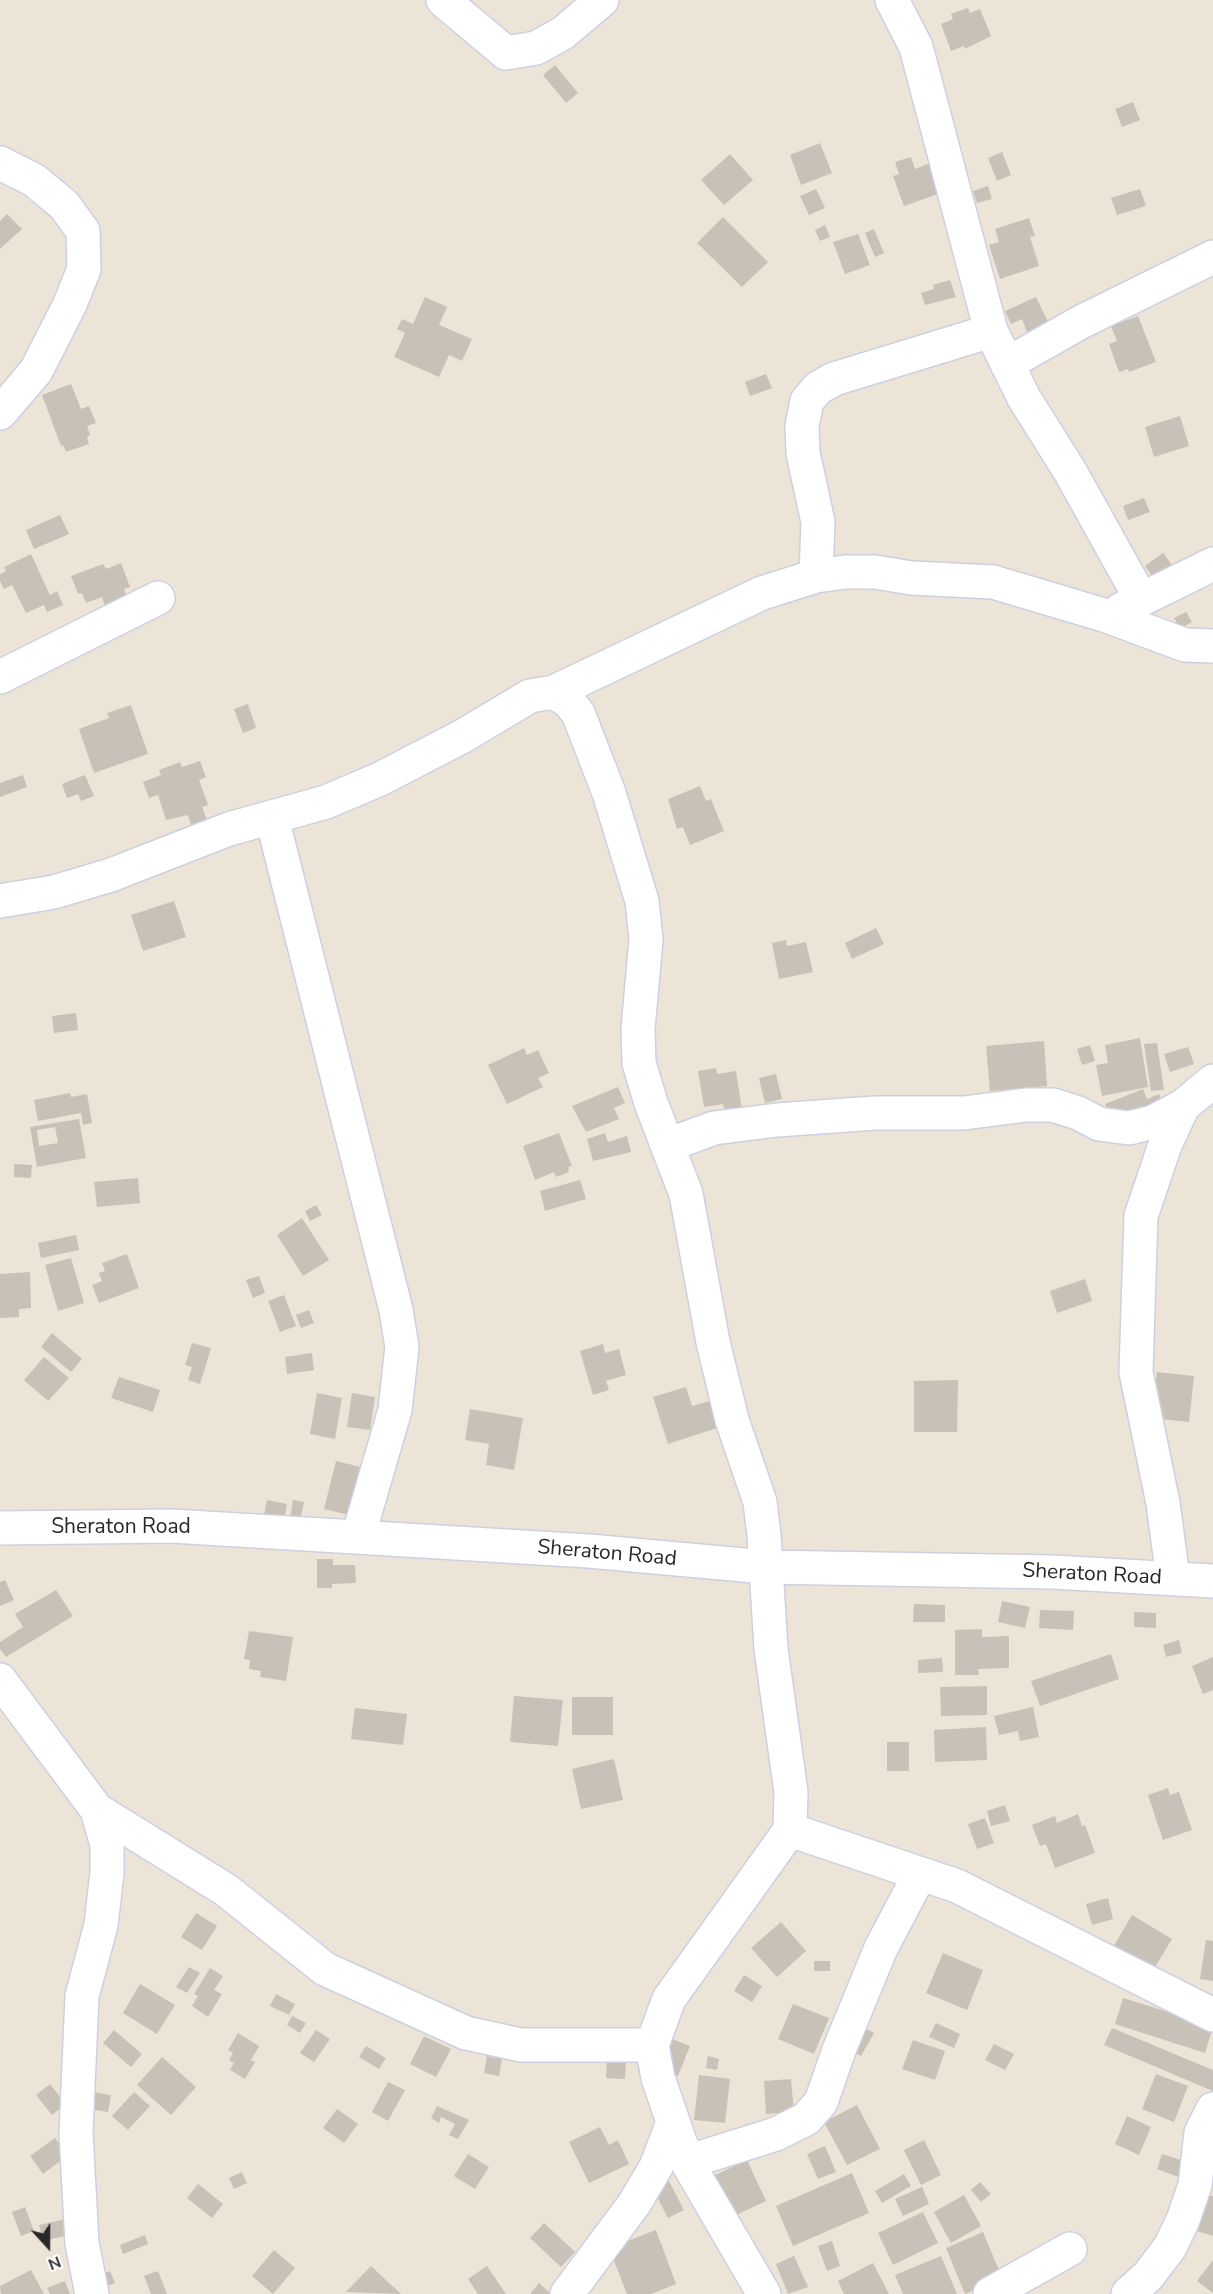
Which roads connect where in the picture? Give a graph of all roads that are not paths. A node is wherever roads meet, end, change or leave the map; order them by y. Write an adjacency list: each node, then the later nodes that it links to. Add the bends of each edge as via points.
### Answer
1 (443, 0): 2 (street, via 506,52 536,48 563,33)
2 (602, 0)
3 (892, 0): 6 (street, via 916,47)
4 (0, 163): 8 (street, via 34,180 64,205 83,231 84,269 36,371)
5 (1213, 257): 7 (street, via 1081,322)
6 (991, 331): 7 (street); 10 (street, via 834,379 818,388 807,401 802,426 803,453 818,522)
7 (1007, 364): 12 (street)
8 (0, 413)
9 (1213, 564): 12 (street)
10 (816, 576): 13 (street, via 875,572 993,582); 16 (street, via 721,611)
11 (158, 598): 15 (street)
12 (1141, 600): 13 (street)
13 (1107, 616): 14 (street, via 1185,645)
14 (1213, 646)
15 (0, 677)
16 (554, 692): 17 (street, via 530,696 380,779 326,802); 21 (street, via 578,713 609,793 642,901 646,939 639,1063)
17 (272, 818): 18 (street, via 229,829 111,875 54,892); 23 (street, via 396,1310 402,1347 395,1410)
18 (0, 902)
19 (1213, 1081): 20 (street)
20 (1183, 1106): 21 (street, via 1153,1122 1129,1128 1099,1124 1053,1105 1026,1105 964,1113 875,1113 777,1120 714,1128); 25 (street, via 1141,1216 1136,1372 1163,1503)
21 (668, 1144): 24 (street, via 686,1194 713,1342 732,1420 760,1502)
22 (0, 1528): 23 (street, Sheraton Road, via 172,1526)
23 (358, 1537): 24 (street, Sheraton Road)
24 (766, 1567): 25 (street, Sheraton Road); 29 (street, via 771,1649 791,1792)
25 (1173, 1578): 26 (street, Sheraton Road)
26 (1213, 1581)
27 (0, 1680): 28 (street)
28 (97, 1810): 32 (street, via 226,1890 325,1969 466,2032 521,2045); 37 (street, via 107,1845 107,1873 101,1925 82,1996 76,2133 82,2243)
29 (790, 1830): 30 (street); 32 (street, via 669,1999)
30 (920, 1874): 31 (street, via 957,1886); 35 (street, via 881,1948 838,2049 821,2102 806,2119 776,2134)
31 (1213, 2015)
32 (652, 2045): 34 (street)
33 (1213, 2109): 41 (street, via 1201,2133 1195,2185 1183,2220 1170,2247)
34 (673, 2122): 35 (street); 38 (street, via 656,2167 634,2204)
35 (687, 2162): 39 (street)
36 (1070, 2249): 40 (street)
37 (92, 2294)
38 (567, 2294)
39 (764, 2294)
40 (990, 2294)
41 (1128, 2294)

